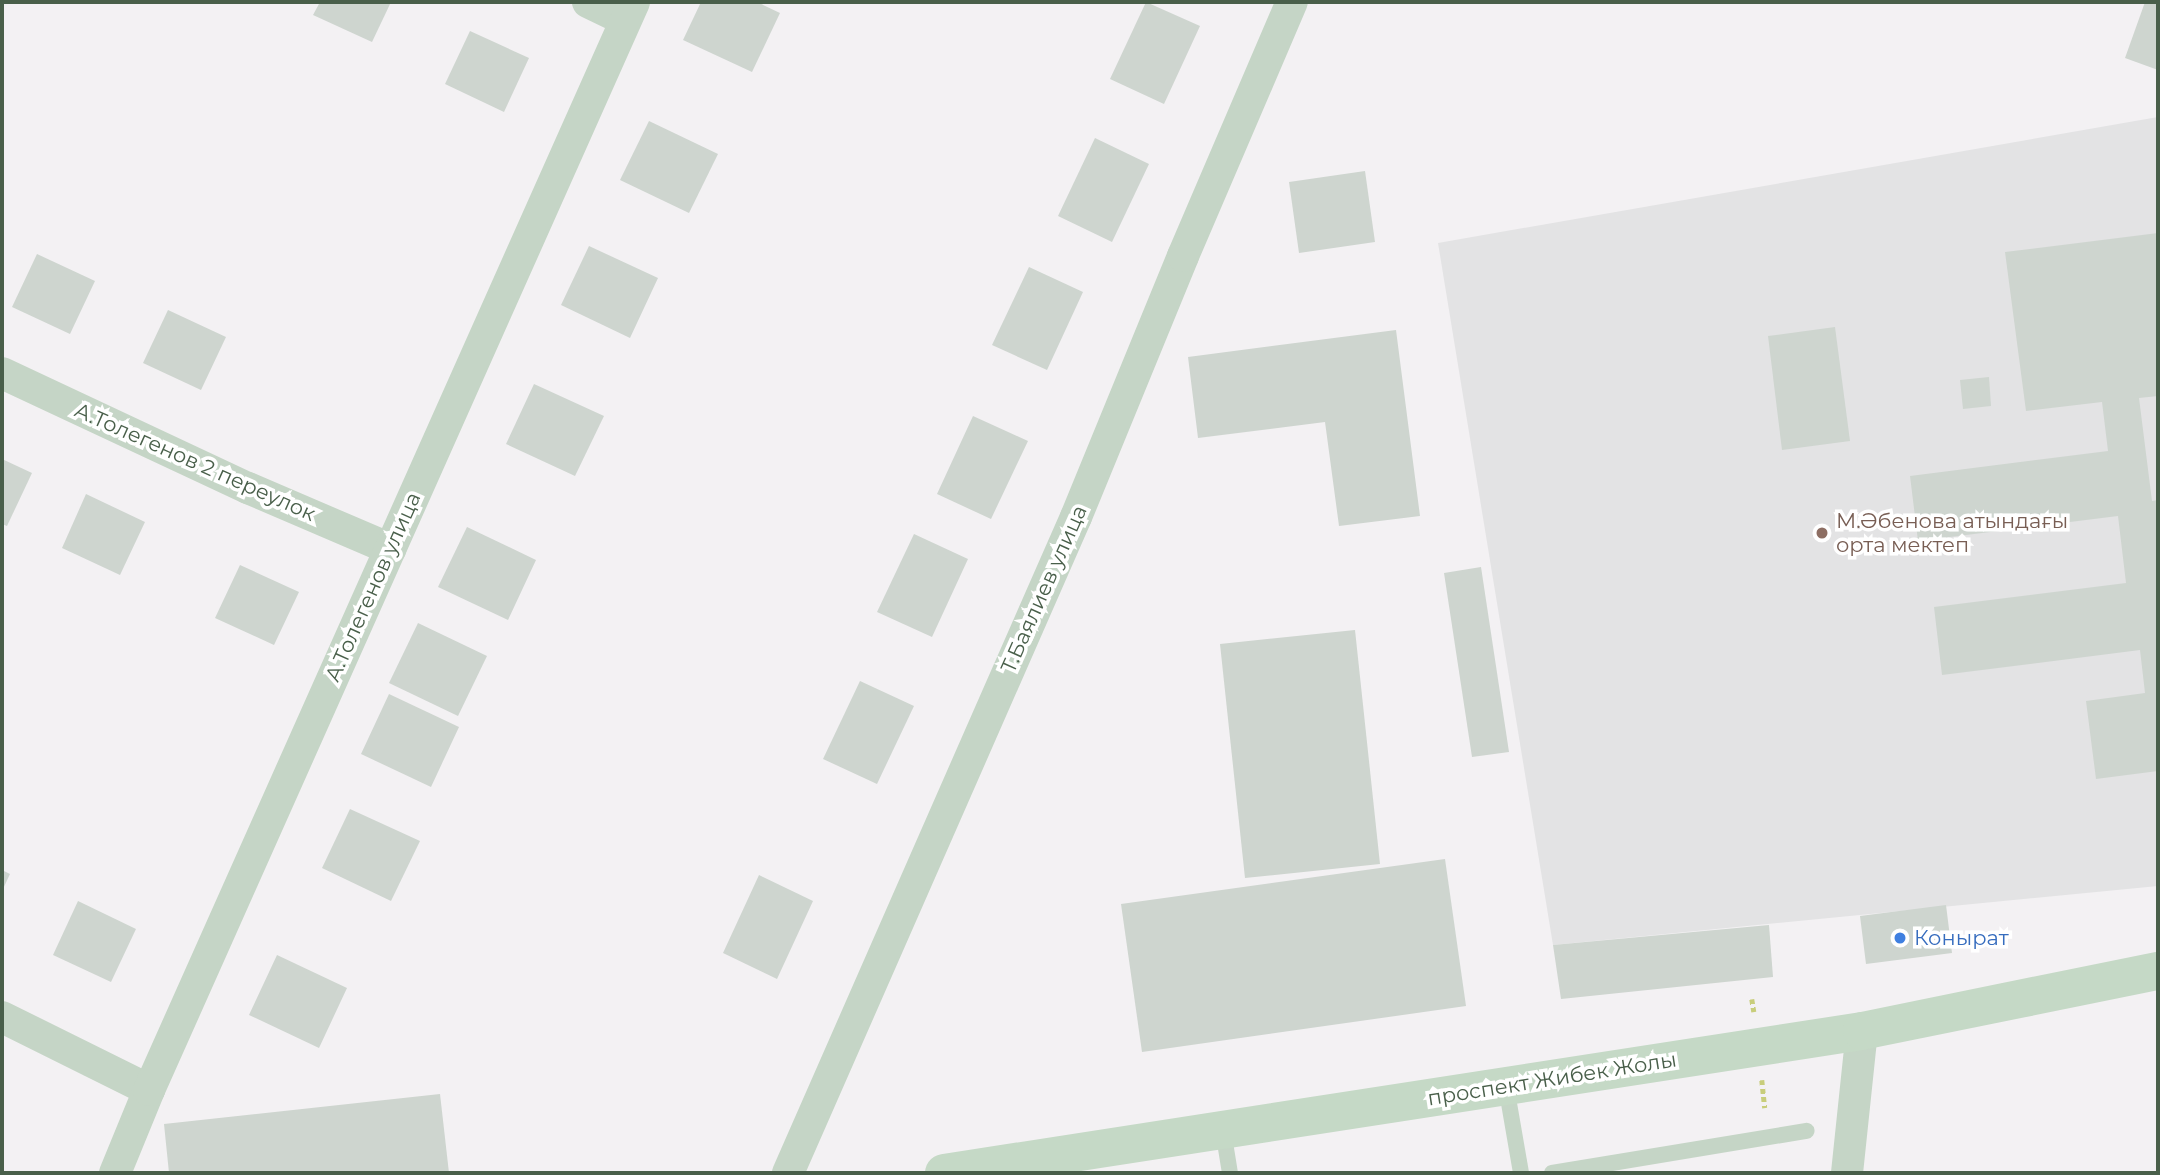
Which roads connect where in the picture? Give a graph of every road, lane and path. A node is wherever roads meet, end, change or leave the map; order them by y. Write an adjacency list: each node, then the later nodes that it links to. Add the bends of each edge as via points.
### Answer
1 (588, 2): 3 (street)
2 (1292, 2): 14 (street, Т.Баялиев улица, via 1076,517)
3 (630, 11): 5 (street, А.Толегенов улица)
4 (2, 373): 5 (street, А.Толегенов 2 переулок)
5 (390, 549): 10 (street, А.Толегенов улица)
6 (2158, 971): 8 (main road, проспект Жибек Жолы)
7 (2, 1017): 10 (street)
8 (1862, 1031): 9 (main road, проспект Жибек Жолы); 19 (street)
9 (1506, 1086): 11 (main road, проспект Жибек Жолы); 17 (lane)
10 (149, 1090): 13 (street, А.Толегенов улица)
11 (1223, 1130): 15 (main road, проспект Жибек Жолы); 16 (lane)
12 (1807, 1131): 18 (lane)
13 (115, 1173)
14 (788, 1173)
15 (944, 1173)
16 (1230, 1173)
17 (1521, 1173)
18 (1552, 1173)
19 (1847, 1173)

